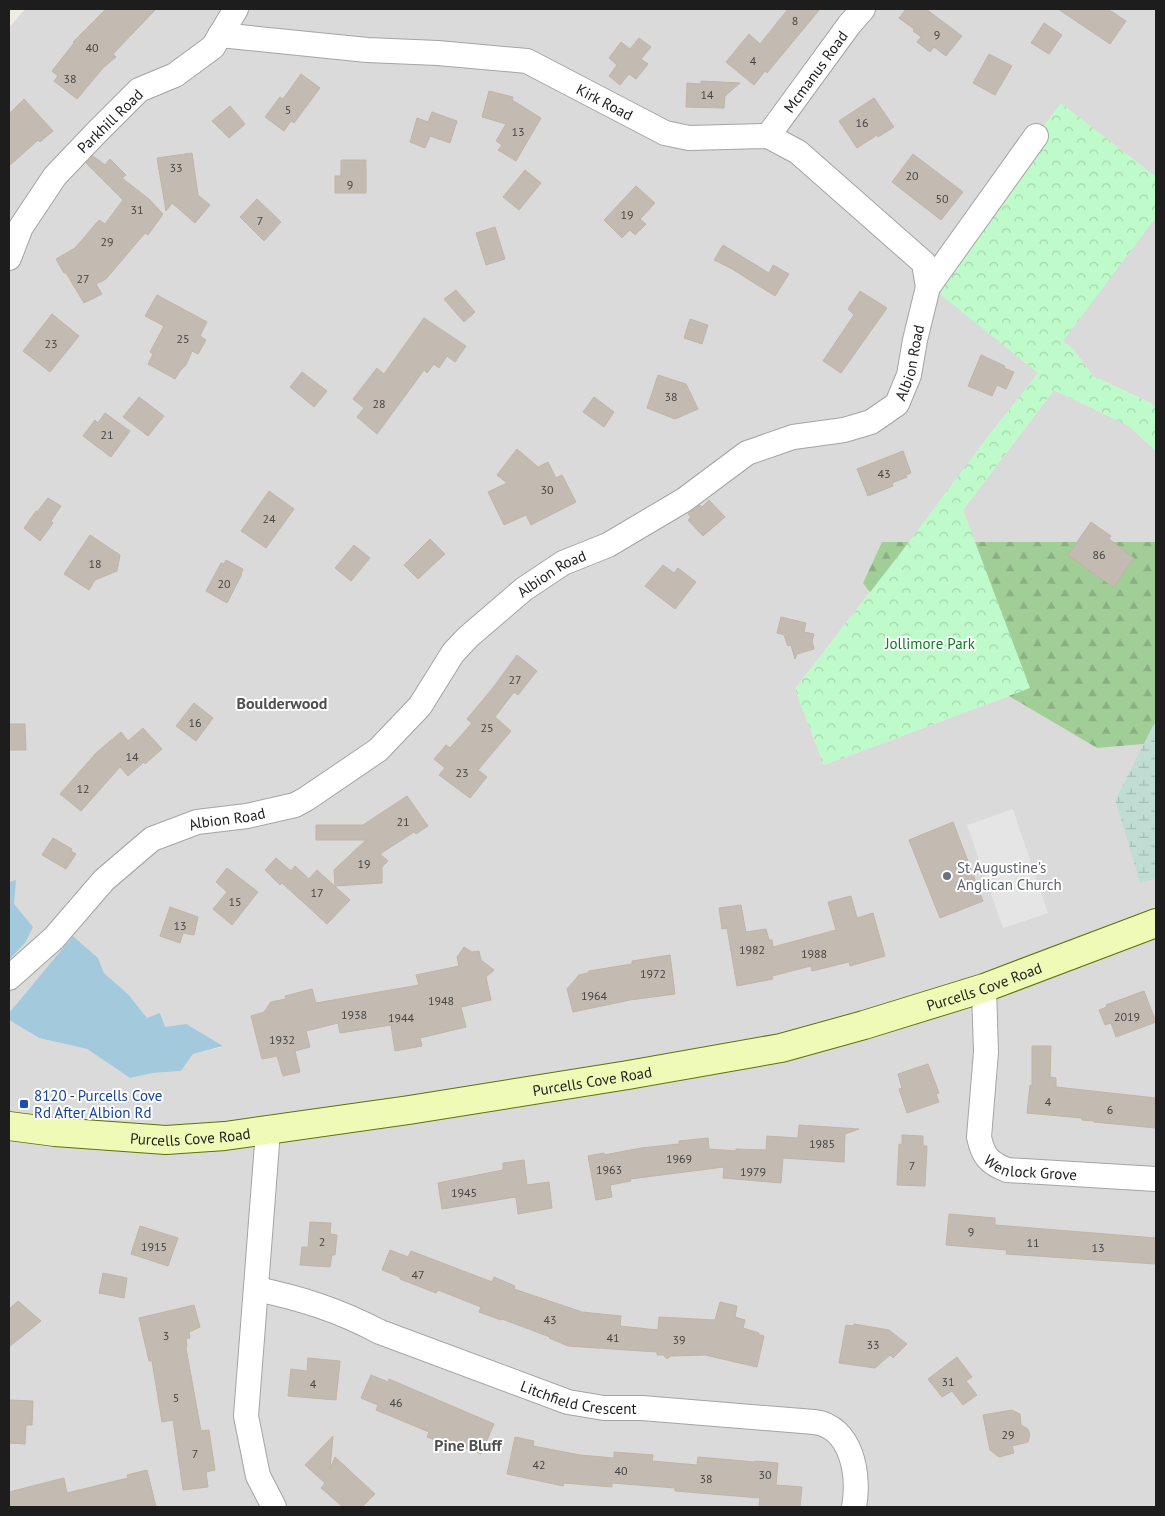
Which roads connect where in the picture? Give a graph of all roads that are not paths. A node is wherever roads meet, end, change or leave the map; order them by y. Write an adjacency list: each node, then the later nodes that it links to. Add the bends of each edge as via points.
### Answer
1 (236, 9): 3 (street, Parkhill Road)
2 (863, 9): 4 (street, Mcmanus Road)
3 (220, 35): 4 (street, Kirk Road, via 367,50 527,61 665,132 689,138); 6 (street, Parkhill Road, via 213,47 176,76 139,90 96,132 50,183 20,227)
4 (768, 136): 7 (street, Kirk Road, via 798,152 924,263)
5 (1036, 136): 7 (street, Albion Road)
6 (9, 258)
7 (928, 287): 9 (street, Albion Road, via 909,376 897,404 871,422 844,430 793,436 747,453 684,500 608,546 563,562 524,589 468,637 453,654 420,706 378,750 294,805 247,816 197,822 152,839 104,880 54,938)
8 (1156, 923): 10 (main road, Purcells Cove Road)
9 (9, 978)
10 (984, 988): 12 (main road, Purcells Cove Road, via 781,1048); 13 (street, Wenlock Grove, via 986,1052 979,1137 988,1160 1007,1170)
11 (9, 1126): 12 (main road, Purcells Cove Road, via 166,1140)
12 (268, 1131): 14 (street)
13 (1156, 1179)
14 (256, 1289): 15 (street, via 246,1416 258,1476); 16 (street, Litchfield Crescent, via 319,1304 380,1332 568,1402 604,1408 642,1408 814,1422 828,1426 840,1435 852,1457 856,1490)
15 (274, 1507)
16 (854, 1507)

